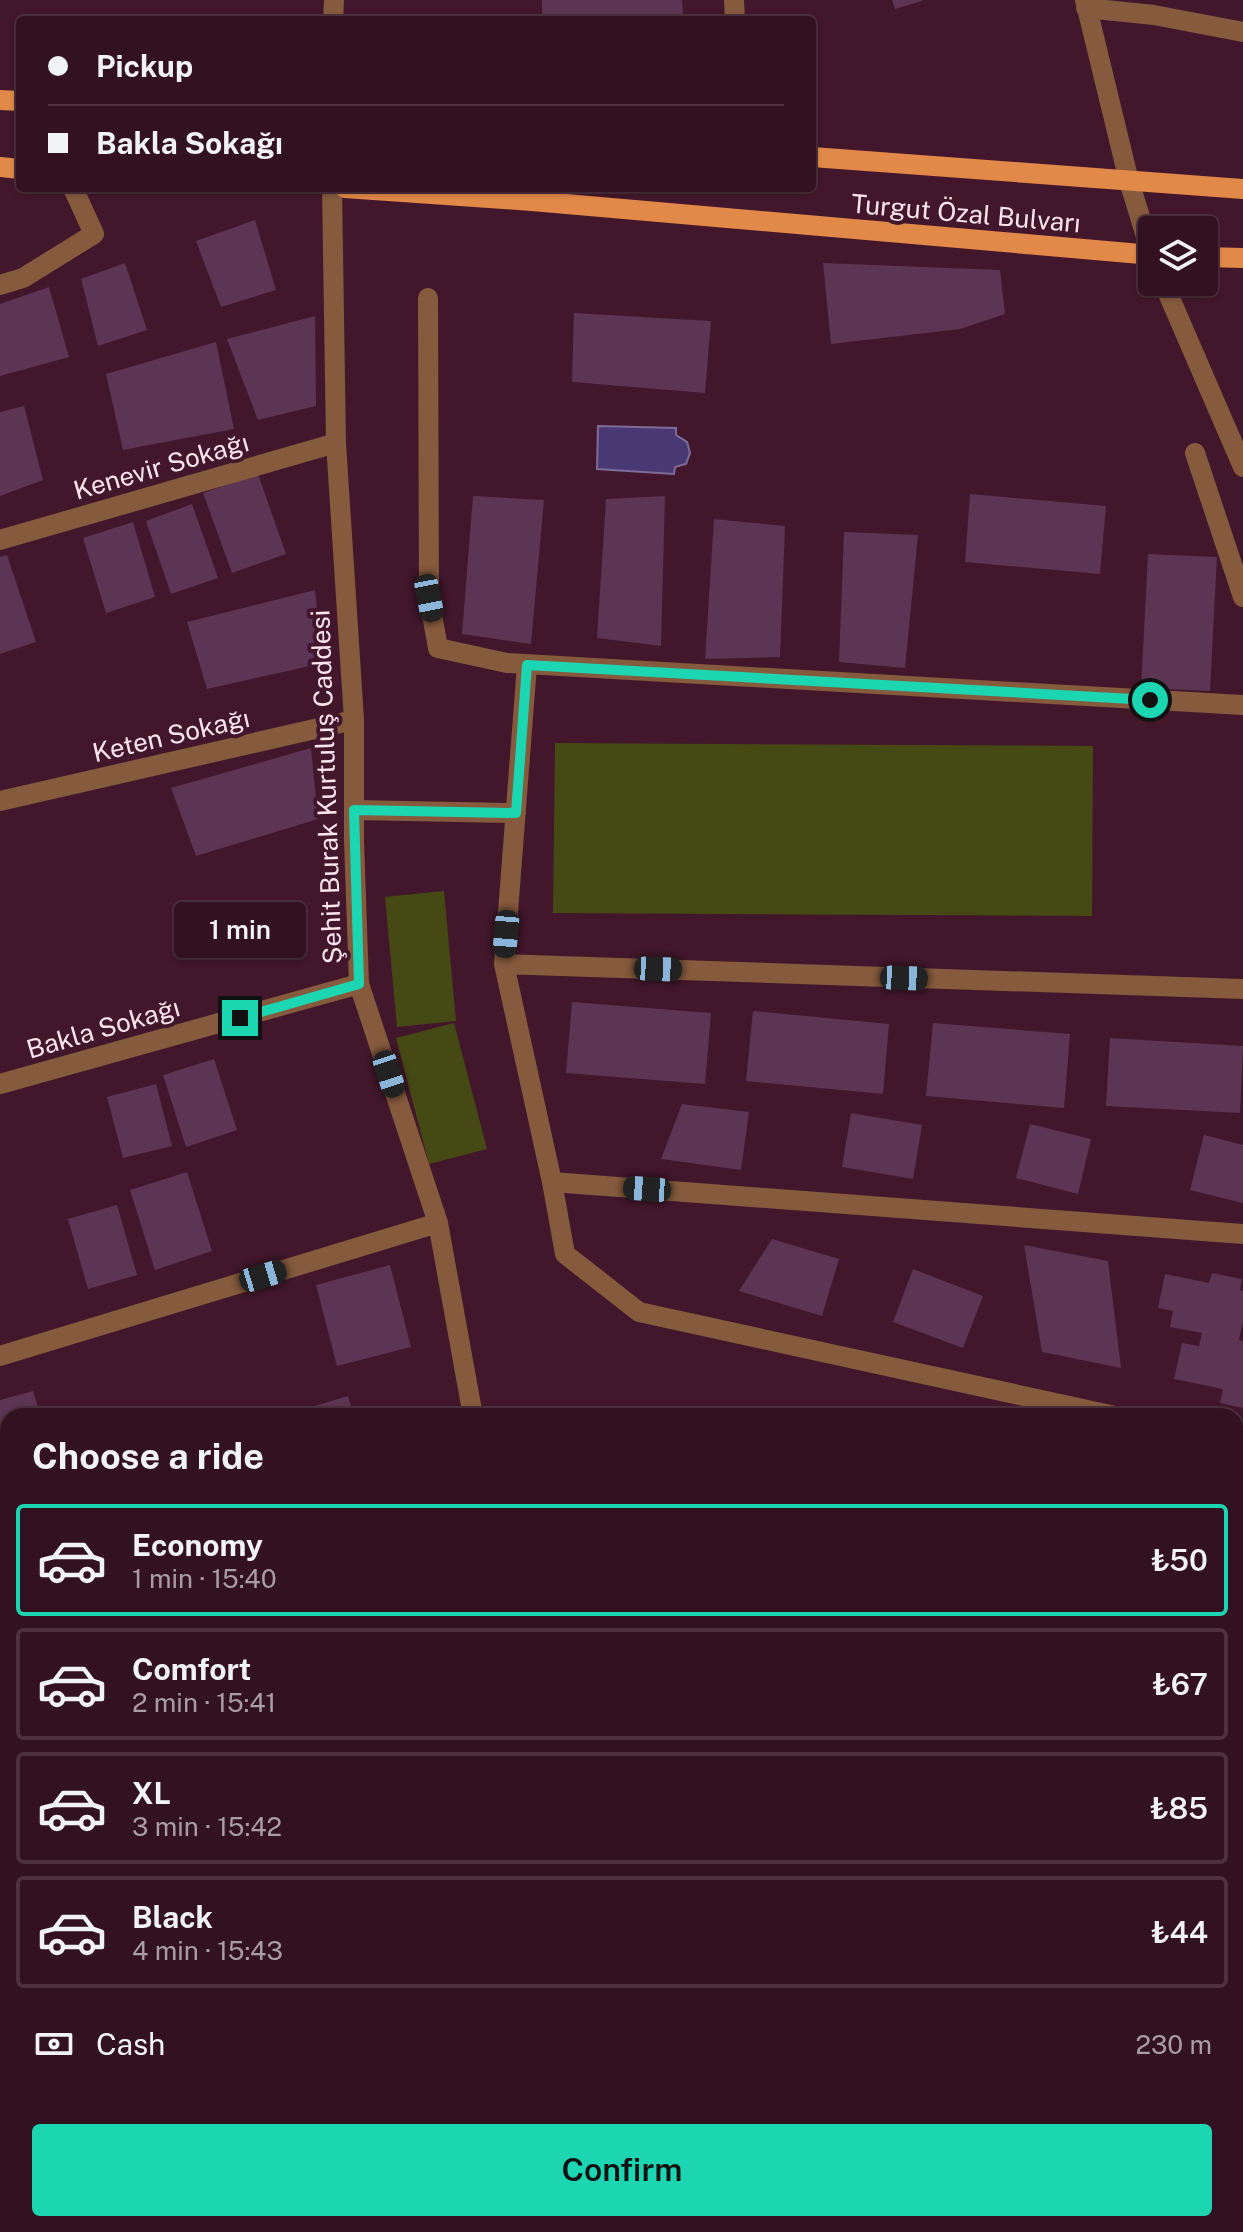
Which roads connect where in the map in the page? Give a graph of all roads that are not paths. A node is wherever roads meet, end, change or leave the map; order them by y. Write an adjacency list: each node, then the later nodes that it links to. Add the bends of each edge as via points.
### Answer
1 (1085, 4): 2 (street); 4 (street)
2 (1243, 32)
3 (816, 157): 4 (main road, Turgut Özal Bulvarı)
4 (1129, 181): 5 (main road, Turgut Özal Bulvarı); 9 (street)
5 (1243, 189)
6 (75, 192): 13 (street, via 94,234 23,278)
7 (332, 192): 16 (street, Şehit Burak Kurtuluş Caddesi)
8 (403, 192): 10 (main road, Turgut Özal Bulvarı)
9 (1140, 216)
10 (1138, 255)
11 (1218, 257): 12 (main road)
12 (1243, 258)
13 (0, 285)
14 (1169, 296): 18 (street)
15 (428, 298): 21 (street, via 429,598 438,648)
16 (336, 443): 19 (street, Kenevir Sokağı); 23 (street, Şehit Burak Kurtuluş Caddesi)
17 (1195, 453): 20 (street)
18 (1243, 467)
19 (0, 540)
20 (1243, 597)
21 (527, 665): 22 (street); 26 (street)
22 (1243, 705)
23 (354, 720): 24 (street, Keten Sokağı); 25 (street, Şehit Burak Kurtuluş Caddesi)
24 (0, 801)
25 (354, 810): 26 (street); 28 (street, Şehit Burak Kurtuluş Caddesi)
26 (516, 813): 27 (street)
27 (504, 964): 29 (street); 31 (street)
28 (359, 984): 30 (street, Bakla Sokağı); 32 (street, Şehit Burak Kurtuluş Caddesi)
29 (1243, 989)
30 (0, 1084)
31 (552, 1182): 33 (street); 36 (street, via 565,1254 639,1312)
32 (438, 1223): 34 (street); 35 (street, Şehit Burak Kurtuluş Caddesi)
33 (1243, 1234)
34 (0, 1356)
35 (472, 1408)
36 (1078, 1408)

